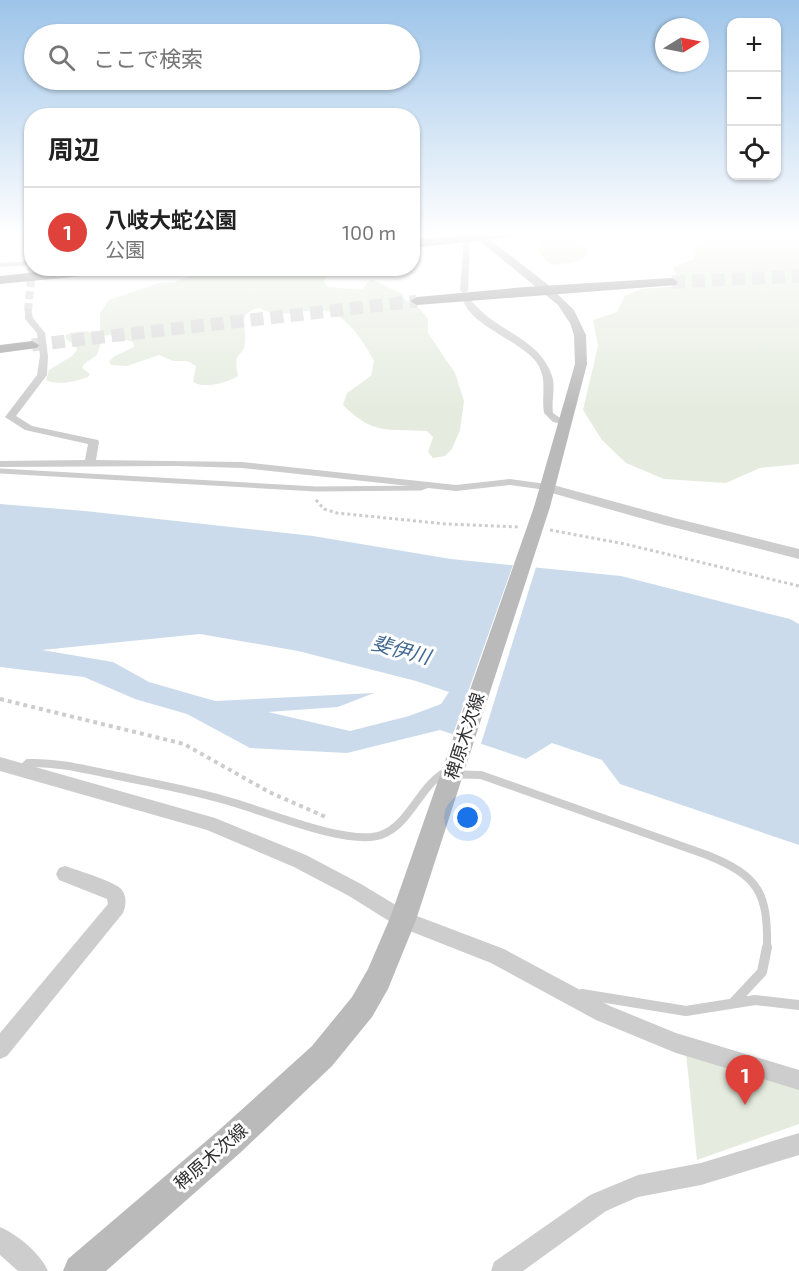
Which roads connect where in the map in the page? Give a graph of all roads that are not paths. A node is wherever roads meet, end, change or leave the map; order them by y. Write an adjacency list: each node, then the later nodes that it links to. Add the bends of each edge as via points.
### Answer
1 (465, 292): 8 (street, via 473,311 534,353 549,383 549,415)
2 (512, 292): 4 (highway)
3 (552, 292): 8 (main road, 稗原木次線, via 572,315 582,339 581,364)
4 (417, 301)
5 (28, 311): 9 (street, via 29,319 41,333 42,375 10,417 29,428 94,442)
6 (32, 345): 7 (highway)
7 (0, 348)
8 (565, 423): 13 (main road, 稗原木次線)
9 (90, 463): 10 (street); 12 (street, via 242,465)
10 (0, 464)
11 (0, 471): 12 (lane, via 316,489)
12 (429, 485): 13 (street, via 466,488 510,482)
13 (544, 497): 14 (street, via 577,494); 18 (main road, 稗原木次線)
14 (799, 554)
15 (0, 764): 16 (street)
16 (21, 770): 18 (street, via 209,823 300,861); 20 (lane, via 28,763 49,762 222,799 318,828 372,837 394,828 442,774 481,776 732,864 752,877 765,899 765,962 759,976)
17 (65, 874): 22 (street, via 113,892 117,907)
18 (405, 915): 19 (street); 27 (main road, 稗原木次線, via 362,1007 322,1056)
19 (561, 990): 20 (lane, via 686,1011); 23 (street, via 603,1013 676,1043)
20 (733, 1003): 21 (lane, via 774,1000)
21 (799, 1005)
22 (0, 1049)
23 (799, 1080)
24 (799, 1144): 28 (street, via 701,1174 638,1186 598,1203)
25 (0, 1239): 26 (street)
26 (36, 1271)
27 (80, 1271)
28 (503, 1271)

